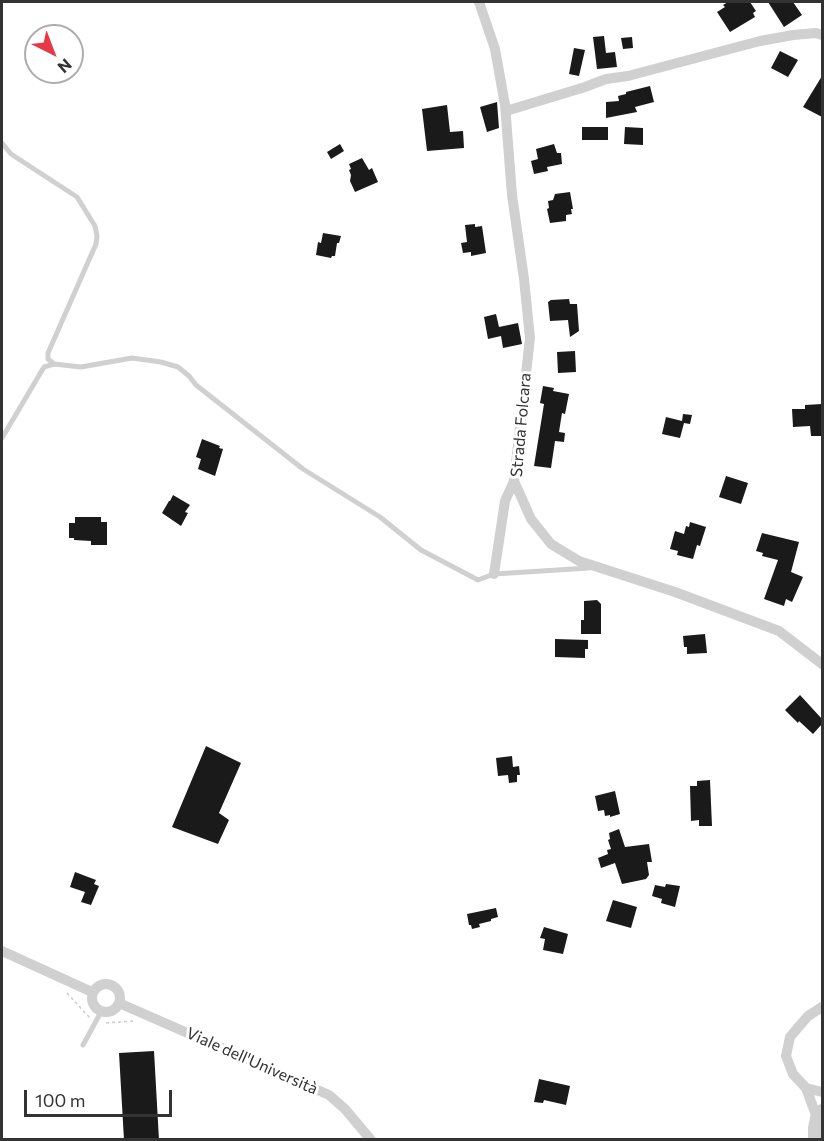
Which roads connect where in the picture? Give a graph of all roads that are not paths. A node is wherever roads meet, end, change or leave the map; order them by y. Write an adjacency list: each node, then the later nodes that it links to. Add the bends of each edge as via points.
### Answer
1 (479, 2): 3 (street, Strada Folcara, via 495,49)
2 (822, 35): 3 (street, via 760,41 606,79)
3 (506, 111): 7 (street, Strada Folcara, via 530,338)
4 (2, 143): 5 (lane, via 77,197 97,236 48,353)
5 (54, 364): 6 (lane, via 44,367); 9 (lane, via 81,368 132,358 177,367 303,469 380,517 421,550 478,580)
6 (2, 438)
7 (514, 481): 8 (street, Strada Folcara, via 531,519 551,544 579,561); 9 (street, via 506,501)
8 (600, 567): 9 (lane); 10 (street, Strada Folcara, via 779,631)
9 (494, 574)
10 (822, 663)
11 (2, 951): 12 (street)
12 (92, 993): 13 (street, via 98,986 111,984 120,994); 15 (street)
13 (119, 1003): 15 (street); 20 (street, Viale dell'Università, via 329,1095)
14 (822, 1007): 17 (street, via 808,1016 790,1037 786,1056 793,1074)
15 (101, 1017): 16 (lane)
16 (83, 1045)
17 (806, 1088): 18 (street); 19 (street)
18 (822, 1092)
19 (815, 1127)
20 (371, 1140)

